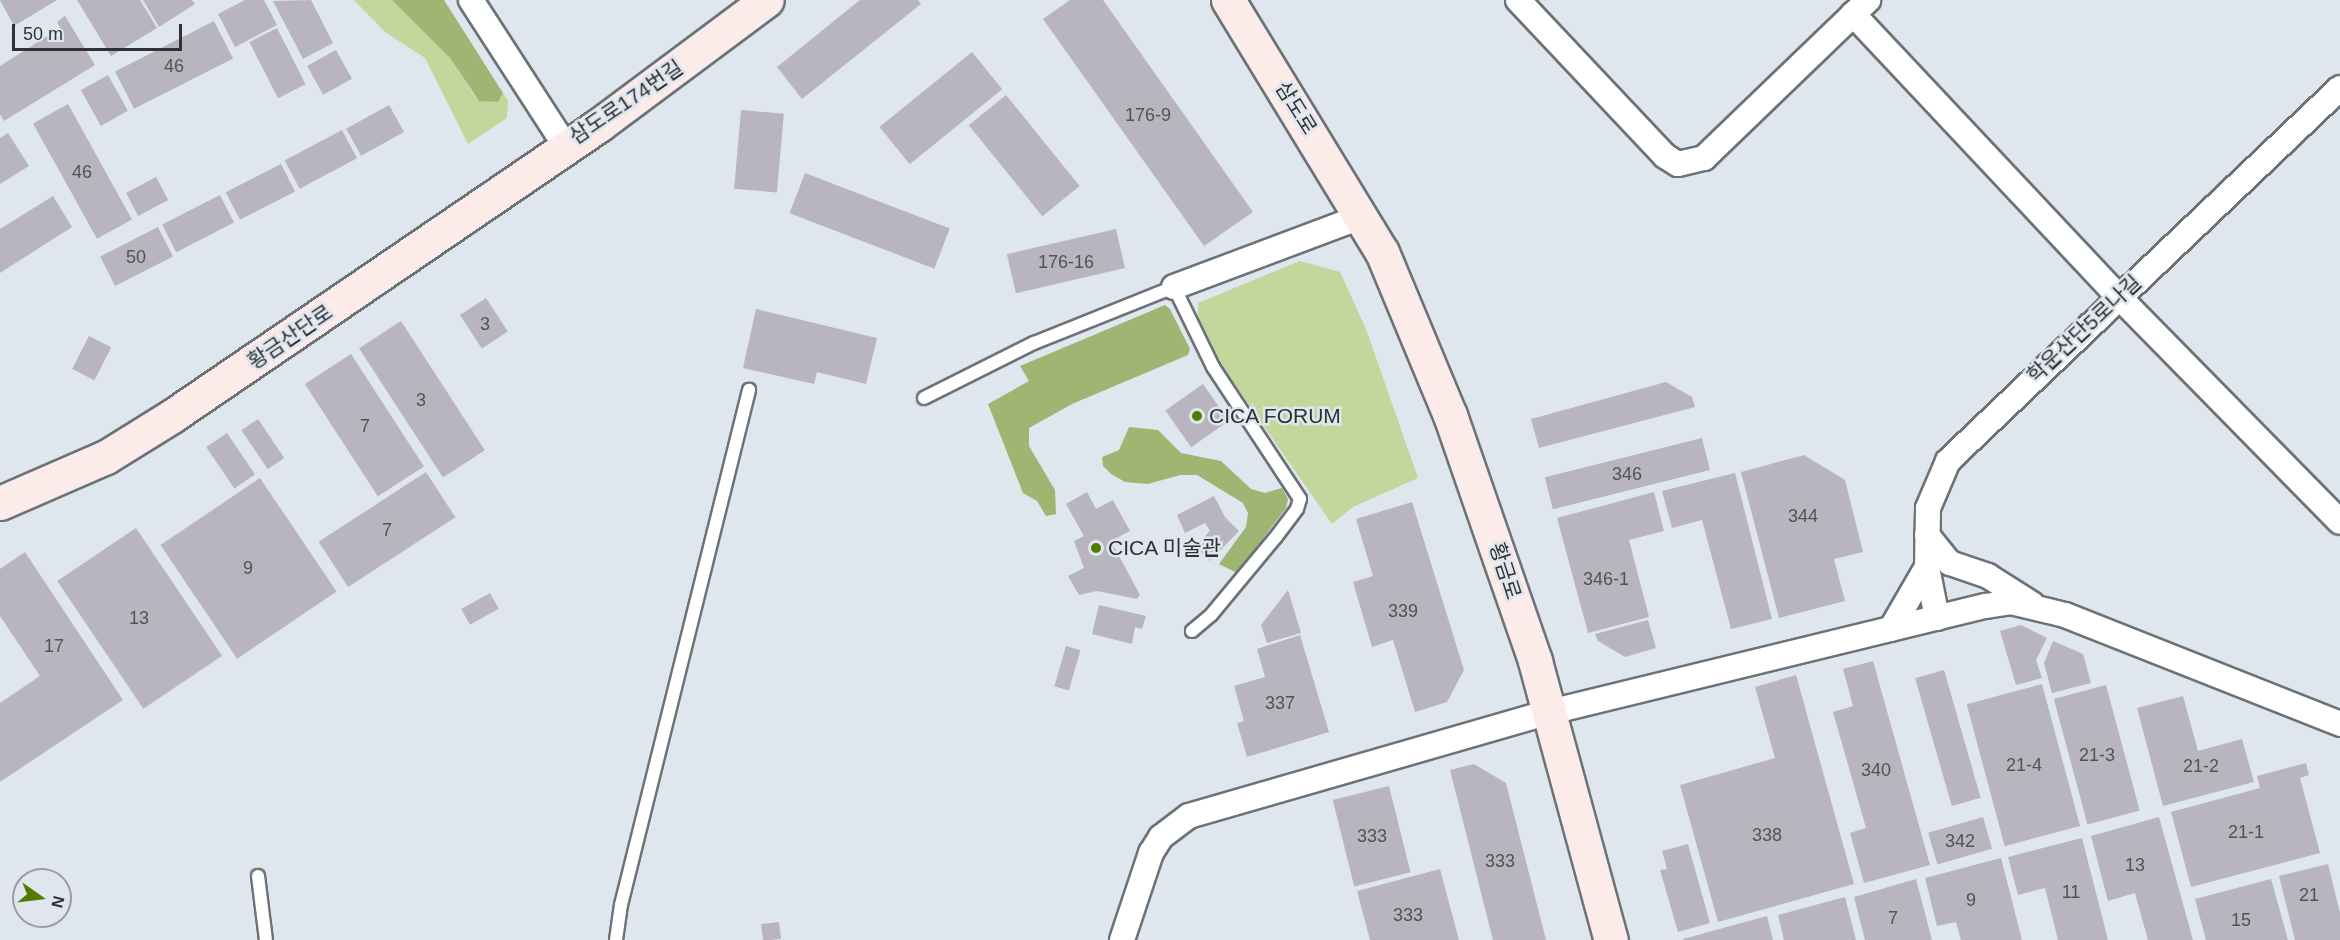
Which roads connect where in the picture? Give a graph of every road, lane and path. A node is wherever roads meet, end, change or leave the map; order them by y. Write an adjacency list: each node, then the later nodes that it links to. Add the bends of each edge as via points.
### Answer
1 (471, 0): 7 (street, 삼도로174번길)
2 (767, 0): 7 (street, 삼도로174번길)
3 (1228, 0): 8 (street, 삼도로)
4 (1518, 0): 5 (street, via 1665,156 1678,164 1704,159)
5 (1860, 7): 10 (street)
6 (2340, 87): 10 (street, 학운산단5로나길)
7 (566, 147): 13 (street, 황금산단로, via 172,416 106,457)
8 (1363, 216): 9 (street); 21 (street, 황금로, via 1450,415)
9 (1174, 286): 12 (lane, via 1034,343); 20 (lane, via 1213,367 1300,499 1297,509 1268,547 1211,615)
10 (2119, 297): 14 (street); 15 (street, 학운산단5로나길, via 1948,461 1928,508)
11 (749, 390): 25 (lane, via 621,906)
12 (924, 398)
13 (0, 503)
14 (2340, 522)
15 (1927, 535): 16 (street, 학운산단5로나길); 17 (street, via 1950,563 1988,576)
16 (1927, 567): 18 (street, 학운산단5로나길); 19 (street)
17 (2034, 605): 18 (street, via 2011,602); 22 (street)
18 (1937, 618): 19 (street)
19 (1892, 629): 21 (street)
20 (1192, 631)
21 (1550, 712): 26 (street, via 1214,807 1175,823 1151,853); 27 (street, 황금로)
22 (2340, 724)
23 (258, 876): 24 (lane)
24 (266, 940)
25 (616, 940)
26 (1122, 940)
27 (1611, 940)

